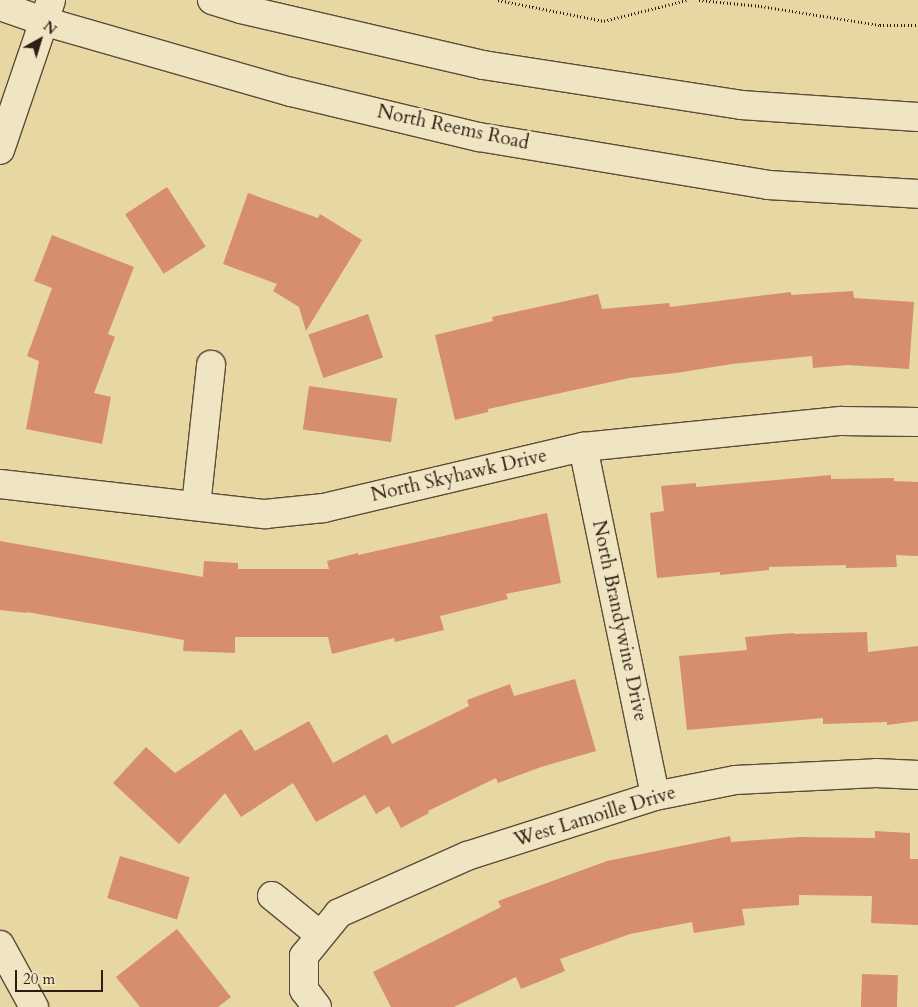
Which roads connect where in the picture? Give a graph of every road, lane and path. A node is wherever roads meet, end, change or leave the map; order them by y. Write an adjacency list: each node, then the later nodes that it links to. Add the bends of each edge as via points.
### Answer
1 (212, 0): 8 (street, via 241,10 483,65 741,105)
2 (498, 0): 3 (path, via 604,21)
3 (687, 0)
4 (699, 0): 7 (path, via 761,6 880,25)
5 (0, 6): 6 (street, North Reems Road)
6 (47, 10): 9 (street); 10 (street, North Reems Road, via 291,92 479,137 768,185)
7 (918, 25)
8 (918, 117)
9 (0, 150)
10 (918, 194)
11 (211, 365): 15 (street)
12 (918, 422): 13 (street, North Skyhawk Drive, via 841,421)
13 (583, 447): 15 (street, North Skyhawk Drive, via 324,508 265,514); 17 (street, North Brandywine Drive)
14 (0, 484): 15 (street, North Skyhawk Drive)
15 (196, 506)
16 (918, 776): 17 (street, West Lamoille Drive, via 876,773 735,780)
17 (656, 796): 20 (street, West Lamoille Drive, via 467,856 339,913)
18 (272, 896): 20 (street)
19 (0, 945): 21 (street)
20 (312, 946): 22 (street, via 304,990)
21 (34, 1007)
22 (317, 1007)

